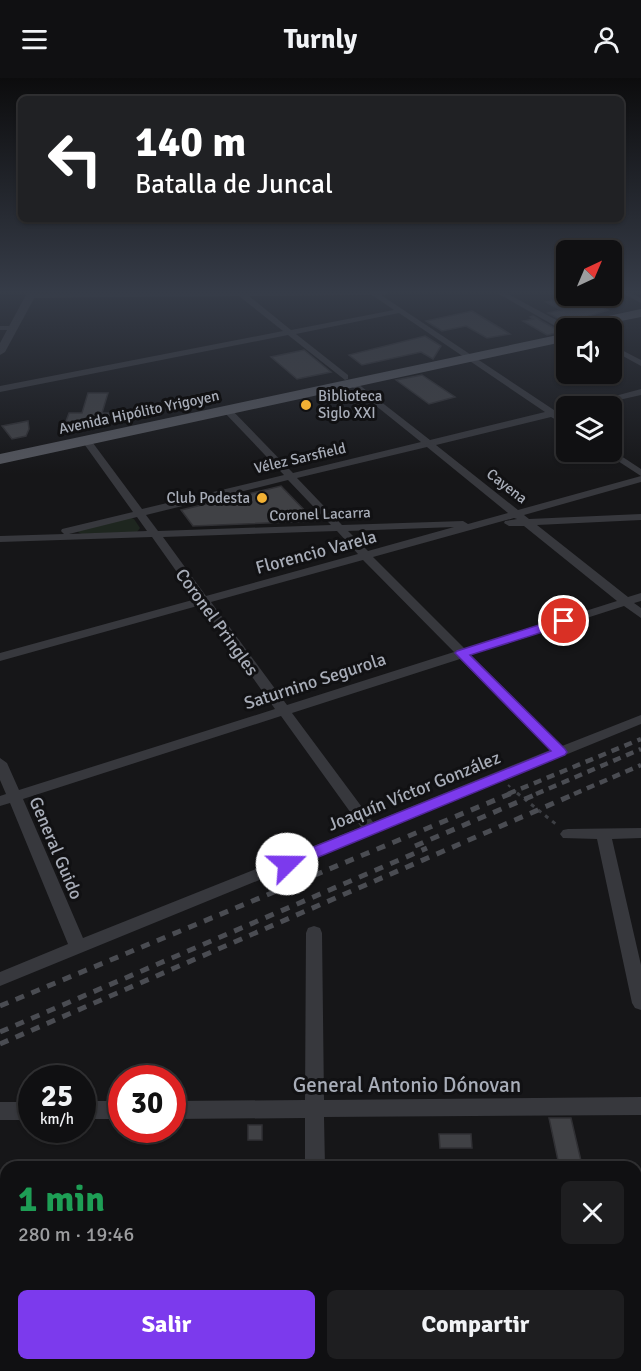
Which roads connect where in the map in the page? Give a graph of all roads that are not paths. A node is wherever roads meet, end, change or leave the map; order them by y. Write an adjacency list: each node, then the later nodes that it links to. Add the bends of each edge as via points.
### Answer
1 (181, 353): 9 (street)
2 (316, 353): 8 (street, Cayena)
3 (473, 353): 6 (main road, Avenida Hipólito Yrigoyen)
4 (475, 353): 6 (main road, Avenida Hipólito Yrigoyen)
5 (623, 353): 7 (street)
6 (466, 355): 8 (main road, Avenida Hipólito Yrigoyen); 13 (street)
7 (641, 363)
8 (349, 380): 12 (main road, Avenida Hipólito Yrigoyen); 15 (street, Cayena); 16 (main road, Avenida Hipólito Yrigoyen)
9 (0, 389)
10 (641, 392): 11 (street)
11 (622, 397)
12 (227, 410): 14 (main road, Avenida Hipólito Yrigoyen); 20 (street)
13 (554, 414): 15 (street, Vélez Sarsfield)
14 (87, 441): 17 (main road, Avenida Hipólito Yrigoyen); 22 (street, Coronel Pringles)
15 (428, 443): 20 (street, Vélez Sarsfield); 24 (street, Cayena)
16 (0, 451)
17 (0, 459)
18 (622, 461): 19 (street)
19 (641, 473)
20 (290, 476): 22 (street, Vélez Sarsfield); 26 (street)
21 (641, 479): 24 (street)
22 (138, 513): 27 (street, Coronel Pringles); 28 (street, Vélez Sarsfield)
23 (641, 517): 24 (street, Coronel Lacarra)
24 (523, 518): 25 (street, Coronel Lacarra); 33 (street, Cayena)
25 (485, 524): 26 (street, Coronel Lacarra); 30 (street, Florencio Varela)
26 (338, 528): 27 (street, Coronel Lacarra); 30 (street)
27 (154, 534): 28 (street, Coronel Lacarra); 32 (street, Coronel Pringles)
28 (40, 537): 29 (street, Coronel Lacarra)
29 (0, 539)
30 (367, 557): 32 (street, Florencio Varela); 35 (street)
31 (641, 597): 33 (street, Saturnino Segurola)
32 (202, 601): 36 (street, Florencio Varela); 37 (street, Coronel Pringles)
33 (626, 602): 34 (street, Cayena); 35 (street, Saturnino Segurola)
34 (641, 614)
35 (462, 653): 37 (street, Saturnino Segurola); 39 (street)
36 (0, 657)
37 (282, 710): 41 (street, Saturnino Segurola); 42 (street, Coronel Pringles)
38 (641, 719): 39 (street, Joaquín Víctor González)
39 (560, 752): 42 (street, Joaquín Víctor González)
40 (0, 763): 41 (street, General Guido)
41 (7, 799): 47 (street, General Guido)
42 (371, 830): 47 (street, Joaquín Víctor González)
43 (641, 833): 45 (street)
44 (568, 834): 45 (street)
45 (603, 834): 49 (street)
46 (314, 933): 51 (street)
47 (78, 947): 48 (street, Joaquín Víctor González)
48 (0, 979)
49 (641, 1002)
50 (641, 1106): 51 (street, General Antonio Dónovan)
51 (314, 1108): 52 (street, General Antonio Dónovan); 55 (street)
52 (186, 1110)
53 (0, 1111): 54 (street)
54 (18, 1111)
55 (315, 1161)

